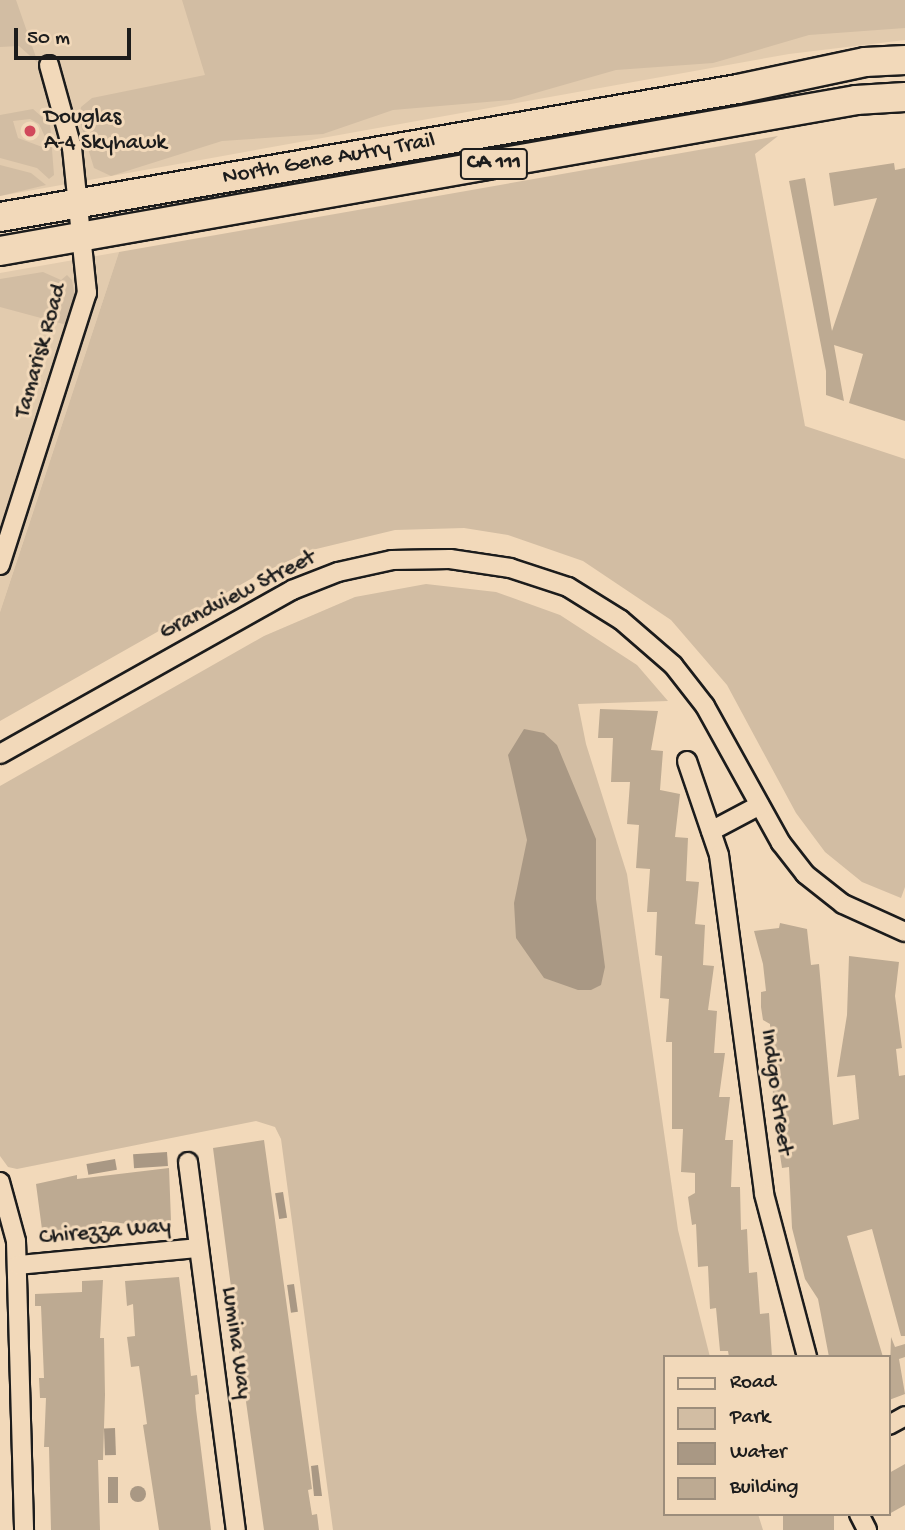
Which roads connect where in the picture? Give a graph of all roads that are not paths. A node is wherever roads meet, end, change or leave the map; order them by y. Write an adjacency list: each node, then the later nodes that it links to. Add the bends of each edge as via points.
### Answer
1 (905, 60): 4 (main road, North Gene Autry Trail / CA 111, via 864,62 738,89)
2 (50, 65): 4 (street, Tamarisk Road, via 72,148)
3 (905, 97): 6 (main road, North Gene Autry Trail / CA 111, via 856,100)
4 (80, 205): 5 (main road, North Gene Autry Trail / CA 111); 6 (street, Tamarisk Road)
5 (0, 217)
6 (83, 236): 7 (main road, North Gene Autry Trail / CA 111); 8 (street, Tamarisk Road, via 88,282 85,307)
7 (0, 251)
8 (0, 565)
9 (0, 754): 11 (street, Grandview Street, via 292,590 338,572 392,560 450,559 510,568 568,587 621,620 673,665 705,706)
10 (687, 761): 12 (street, Indigo Street)
11 (760, 805): 12 (street); 13 (street, Grandview Street, via 805,874 843,904)
12 (711, 831): 18 (street, Indigo Street, via 719,855 764,1194)
13 (905, 932)
14 (188, 1162): 16 (street, Lumina Way)
15 (0, 1182): 17 (street, via 14,1225)
16 (198, 1248): 17 (street, Chirezza Way); 20 (street, Lumina Way)
17 (18, 1265): 19 (street)
18 (806, 1355)
19 (24, 1530)
20 (236, 1530)

